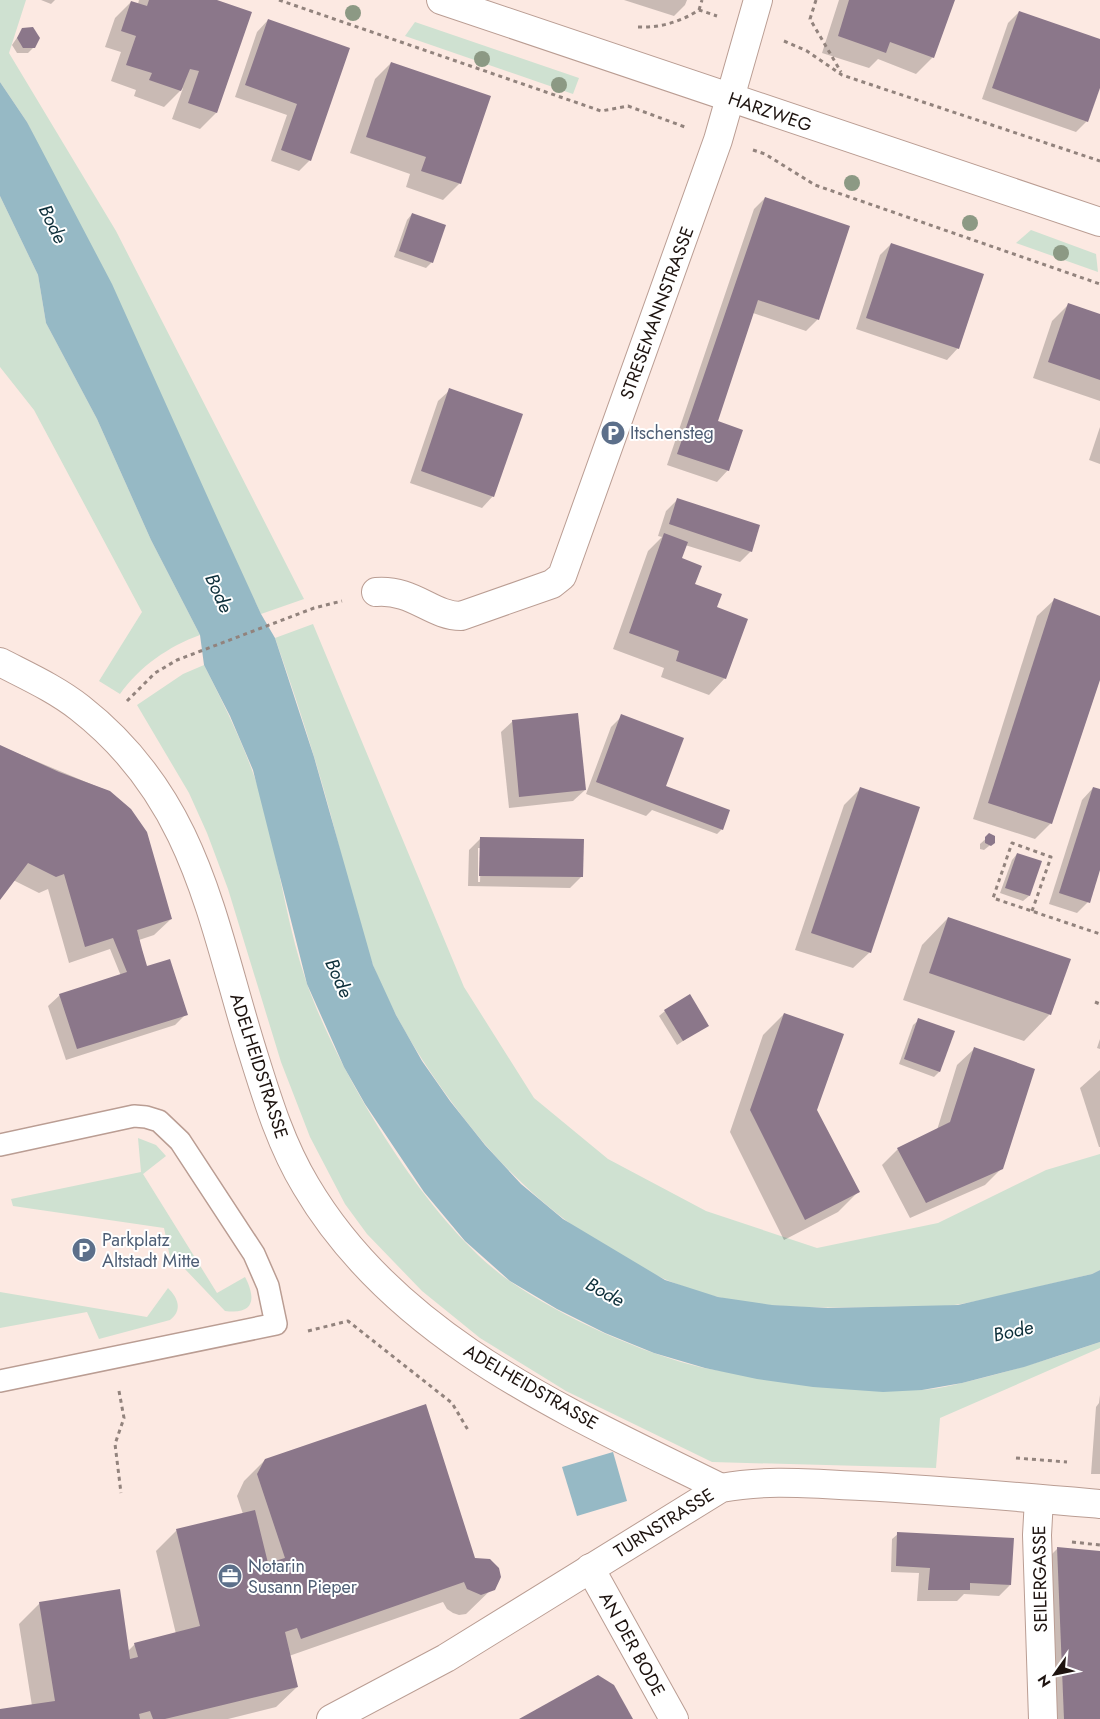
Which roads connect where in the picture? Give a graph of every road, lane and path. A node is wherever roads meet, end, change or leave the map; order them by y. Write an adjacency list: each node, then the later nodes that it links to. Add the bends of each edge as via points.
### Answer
1 (441, 0): 9 (street, HARZWEG)
2 (702, 0): 5 (path)
3 (758, 0): 6 (street, STRESEMANNSTRASSE)
4 (816, 0): 8 (path, via 810,18)
5 (699, 10): 6 (path); 7 (path, via 681,22)
6 (750, 26): 8 (path, via 807,51); 9 (street, STRESEMANNSTRASSE)
7 (633, 27)
8 (842, 75): 10 (path)
9 (729, 98): 11 (street, HARZWEG); 12 (street, STRESEMANNSTRASSE, via 688,227 562,576 552,584 461,616 449,615 399,594)
10 (1100, 161)
11 (1100, 222)
12 (376, 592)
13 (314, 608): 15 (path, via 166,666 145,681)
14 (0, 662): 15 (street, ADELHEIDSTRASSE, via 78,706)
15 (103, 728): 25 (street, ADELHEIDSTRASSE, via 156,789 180,829 217,927 272,1115 307,1188 356,1254 412,1309 475,1358 565,1410)
16 (1032, 911): 16 (path, via 994,898 1012,843 1051,857); 17 (path)
17 (1100, 934)
18 (1095, 1002): 19 (path)
19 (1100, 1004)
20 (0, 1145): 21 (lane, via 134,1116 159,1122 180,1141 254,1254 268,1286)
21 (276, 1324): 22 (lane); 24 (path, via 292,1335 348,1322 452,1403)
22 (112, 1358): 23 (lane); 26 (path, via 124,1418 115,1444)
23 (0, 1381)
24 (468, 1430)
25 (721, 1488): 27 (street, TURNSTRASSE, via 752,1482 789,1483); 29 (street, TURNSTRASSE)
26 (121, 1493)
27 (1039, 1499): 28 (street, TURNSTRASSE); 32 (street, SEILERGASSE, via 1037,1535)
28 (1100, 1504)
29 (590, 1568): 30 (street, TURNSTRASSE, via 446,1658); 31 (street, AN DER BODE)
30 (331, 1719)
31 (674, 1719)
32 (1043, 1719)

